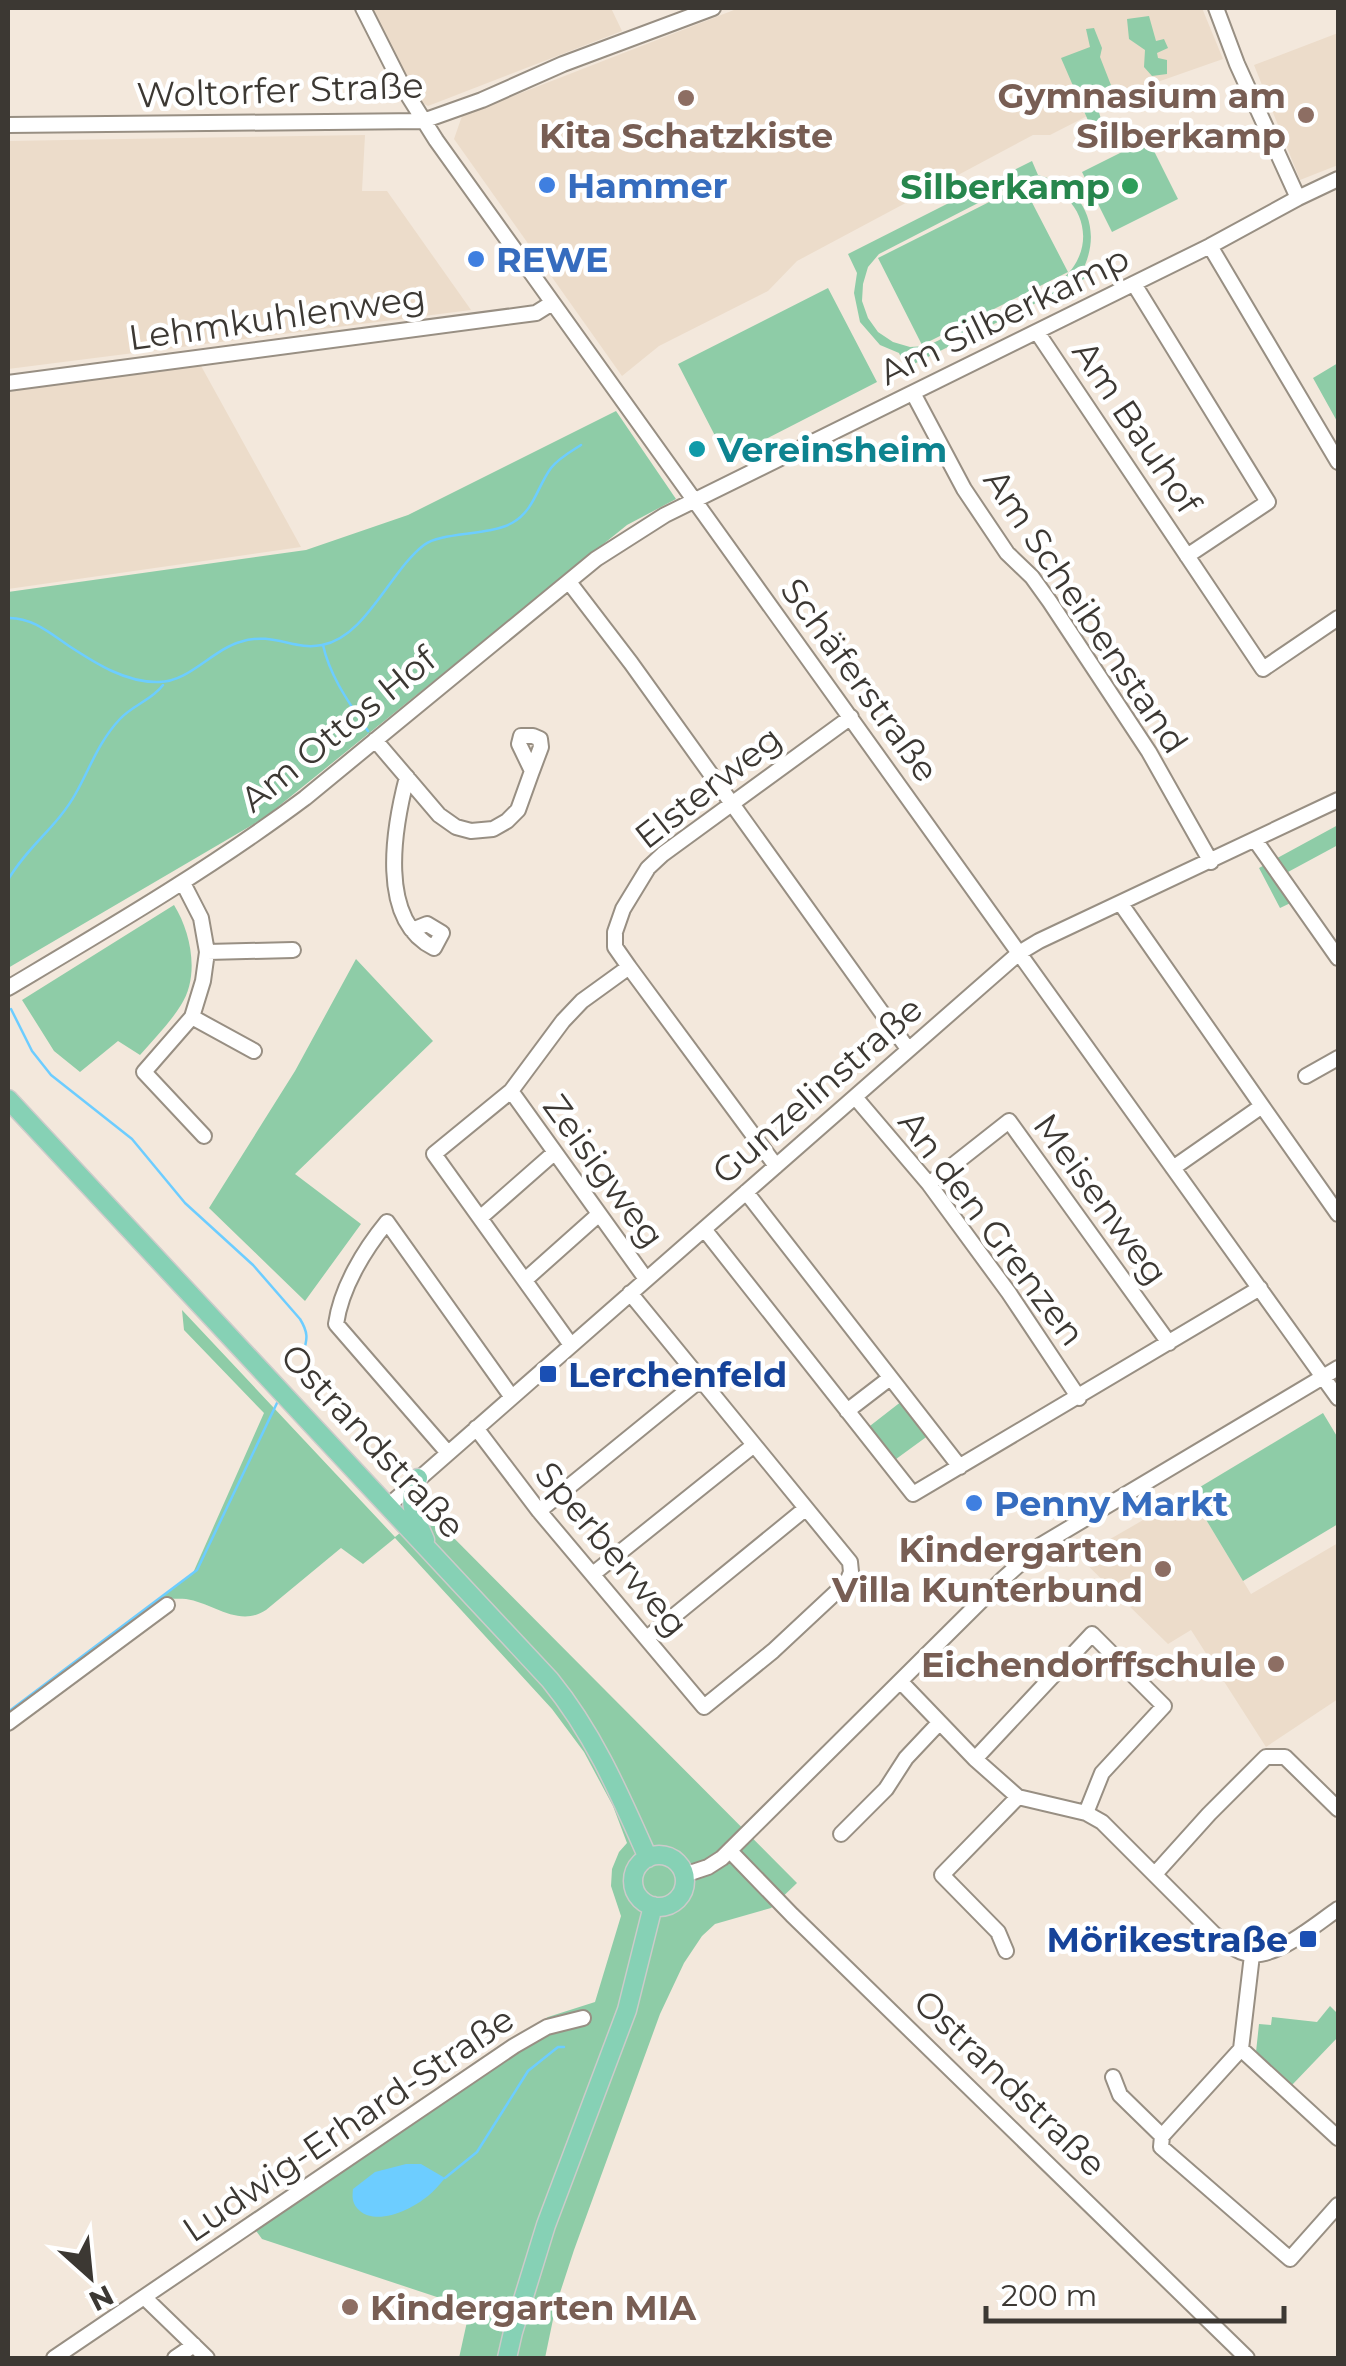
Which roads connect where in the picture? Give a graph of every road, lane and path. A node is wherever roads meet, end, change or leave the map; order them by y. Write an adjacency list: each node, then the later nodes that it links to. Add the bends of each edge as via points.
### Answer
1 (363, 8): 4 (street, Schäferstraße)
2 (713, 8): 4 (street, Woltorfer Straße)
3 (1216, 8): 7 (street)
4 (423, 120): 5 (street, Woltorfer Straße); 10 (street, Schäferstraße)
5 (8, 126)
6 (1338, 180): 7 (street, Am Silberkamp)
7 (1298, 198): 8 (street, Am Silberkamp)
8 (1210, 246): 9 (street, Am Silberkamp); 14 (street)
9 (1134, 284): 11 (street, Am Silberkamp); 16 (street, Am Bauhof, via 1268,502)
10 (552, 303): 12 (street, Lehmkuhlenweg, via 536,313); 15 (street, Schäferstraße)
11 (1037, 332): 13 (street, Am Silberkamp); 16 (street, Am Bauhof)
12 (8, 384)
13 (913, 393): 15 (street, Am Silberkamp); 26 (street, Am Scheibenstand, via 964,489 1050,602 1149,752)
14 (1338, 462)
15 (694, 501): 17 (street, Am Ottos Hof, via 626,538); 19 (street, Schäferstraße)
16 (1187, 556): 18 (street, Am Bauhof, via 1263,668)
17 (569, 582): 20 (street, Am Ottos Hof); 24 (street)
18 (1338, 618)
19 (850, 717): 24 (street, Elsterweg); 32 (street, Schäferstraße)
20 (374, 740): 22 (street); 27 (street, Am Ottos Hof, via 276,820)
21 (532, 771): 22 (street, via 508,821 472,831 446,822)
22 (407, 778): 29 (street, via 394,841 395,881)
23 (1338, 800): 25 (street, Gunzelinstraße)
24 (732, 803): 34 (street, Elsterweg, via 663,854 636,885 615,932); 37 (street)
25 (1255, 840): 26 (street, Gunzelinstraße); 33 (street)
26 (1211, 862): 28 (street, Gunzelinstraße)
27 (183, 883): 31 (street, via 201,918); 35 (street, Am Ottos Hof)
28 (1121, 904): 32 (street, Gunzelinstraße); 44 (street)
29 (412, 930)
30 (294, 950): 31 (street)
31 (207, 952): 36 (street)
32 (1019, 953): 37 (street, Gunzelinstraße); 48 (street, Schäferstraße)
33 (1338, 958)
34 (629, 967): 41 (street, Zeisigweg, via 582,1001); 47 (street, Elsterweg)
35 (8, 988)
36 (192, 1017): 38 (street); 45 (street, via 144,1072)
37 (908, 1049): 42 (street, Gunzelinstraße)
38 (254, 1051)
39 (1338, 1058): 40 (street)
40 (1306, 1076)
41 (510, 1091): 46 (street, Zeisigweg); 53 (street, via 434,1154)
42 (854, 1097): 47 (street, Gunzelinstraße); 49 (street, An den Grenzen)
43 (8, 1099): 74 (main road, Ostrandstraße)
44 (1262, 1106): 48 (street); 51 (street)
45 (204, 1136)
46 (554, 1153): 52 (street, Zeisigweg); 53 (street)
47 (776, 1166): 50 (street, Gunzelinstraße)
48 (1173, 1168): 57 (street, Schäferstraße)
49 (929, 1184): 59 (street, Meisenweg, via 1009,1121); 66 (street, An den Grenzen)
50 (746, 1192): 54 (street, Gunzelinstraße); 63 (street)
51 (1338, 1214)
52 (598, 1215): 55 (street, Zeisigweg); 56 (street)
53 (480, 1218): 56 (street)
54 (704, 1228): 55 (street, Gunzelinstraße); 68 (street)
55 (646, 1279): 58 (street, Gunzelinstraße)
56 (525, 1280): 60 (street)
57 (1260, 1288): 59 (street); 62 (street, Schäferstraße)
58 (630, 1293): 60 (street, Gunzelinstraße); 64 (street)
59 (1169, 1343): 66 (street)
60 (571, 1345): 65 (street, Gunzelinstraße)
61 (1338, 1368): 62 (street)
62 (1324, 1377): 67 (street, Schäferstraße); 81 (street, via 1041,1545)
63 (890, 1378): 68 (street); 72 (street)
64 (700, 1380): 70 (street); 76 (street)
65 (511, 1396): 69 (street, Gunzelinstraße); 71 (street, via 387,1222 354,1272 336,1324)
66 (1078, 1398): 72 (street)
67 (1338, 1398)
68 (847, 1411): 72 (street, via 913,1494)
69 (476, 1428): 71 (street, Gunzelinstraße); 76 (street, Sperberweg)
70 (754, 1445): 75 (street); 78 (street)
71 (448, 1453): 73 (street, Gunzelinstraße)
72 (960, 1467)
73 (418, 1478): 74 (street, Gunzelinstraße); 77 (main road, via 411,1502)
74 (388, 1506): 77 (main road, Ostrandstraße)
75 (805, 1509): 80 (street); 80 (street, Sperberweg, via 850,1562 847,1582 704,1707)
76 (540, 1511): 78 (street, Sperberweg)
77 (429, 1549): 90 (main road, Ostrandstraße, via 578,1716)
78 (594, 1574): 80 (street, Sperberweg)
79 (167, 1604): 83 (street)
80 (647, 1638)
81 (900, 1682): 82 (street); 89 (street)
82 (939, 1722): 84 (street); 88 (street)
83 (8, 1723)
84 (975, 1759): 85 (street); 87 (street, via 1092,1634 1164,1706 1102,1773)
85 (1018, 1797): 87 (street); 95 (street, via 942,1875 998,1932)
86 (1338, 1809): 92 (street, via 1285,1757 1266,1758)
87 (1086, 1813): 92 (street)
88 (841, 1834)
89 (730, 1851): 91 (street, via 708,1868); 109 (street, Ostrandstraße)
90 (648, 1858): 91 (main road, via 670,1858); 93 (main road, via 636,1868 633,1884)
91 (684, 1874): 93 (main road, via 679,1896)
92 (1156, 1874): 96 (street, via 1214,1934)
93 (653, 1906): 108 (main road, via 627,2010 551,2211)
94 (1338, 1909): 96 (street, via 1285,1945)
95 (1006, 1951)
96 (1252, 1955): 98 (street)
97 (583, 2018): 103 (street, Ludwig-Erhard-Straße, via 547,2027 514,2046)
98 (1241, 2049): 100 (street); 101 (street)
99 (1113, 2077): 100 (street, via 1120,2096)
100 (1162, 2136): 102 (street, via 1160,2146 1290,2259)
101 (1338, 2138)
102 (1338, 2205)
103 (144, 2297): 104 (street); 105 (street, Ludwig-Erhard-Straße)
104 (194, 2346): 106 (street); 107 (street)
105 (54, 2358)
106 (175, 2358)
107 (207, 2358)
108 (507, 2358)
109 (1247, 2358)

